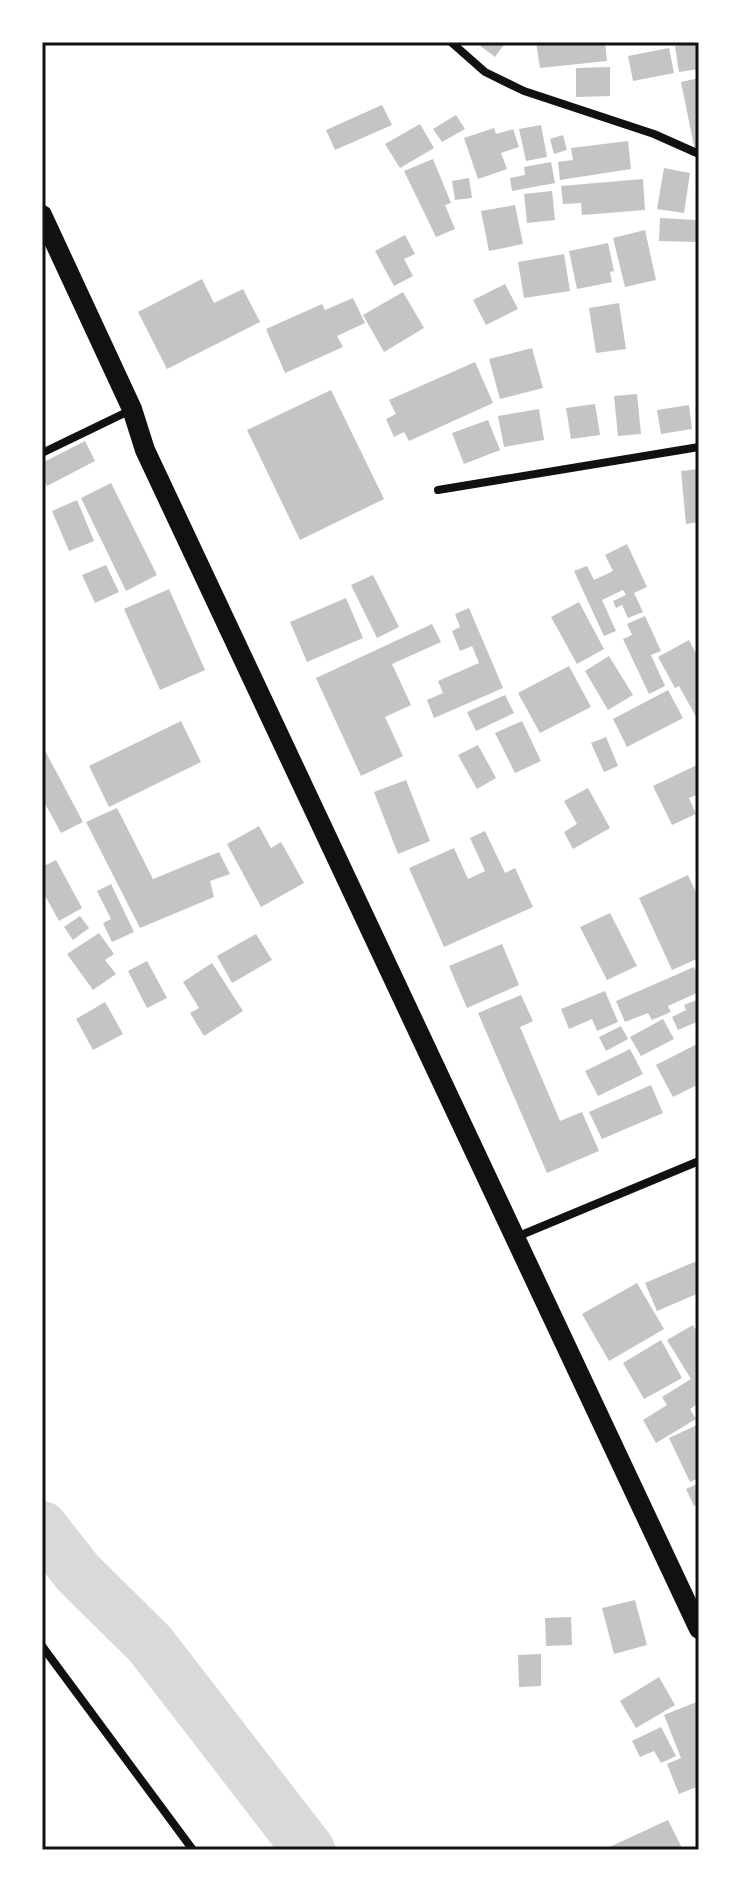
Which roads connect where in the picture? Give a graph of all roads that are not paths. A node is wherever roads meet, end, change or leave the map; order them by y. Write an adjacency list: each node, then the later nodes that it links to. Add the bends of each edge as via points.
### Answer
1 (451, 42): 2 (street, via 485,72 524,91)
2 (699, 154)
3 (42, 215): 4 (main road)
4 (132, 409): 6 (street); 9 (main road, via 151,464)
5 (699, 447): 7 (street)
6 (42, 453)
7 (438, 490)
8 (699, 1161): 9 (street)
9 (513, 1238): 10 (main road)
10 (699, 1629)
11 (42, 1646): 12 (street)
12 (193, 1850)

